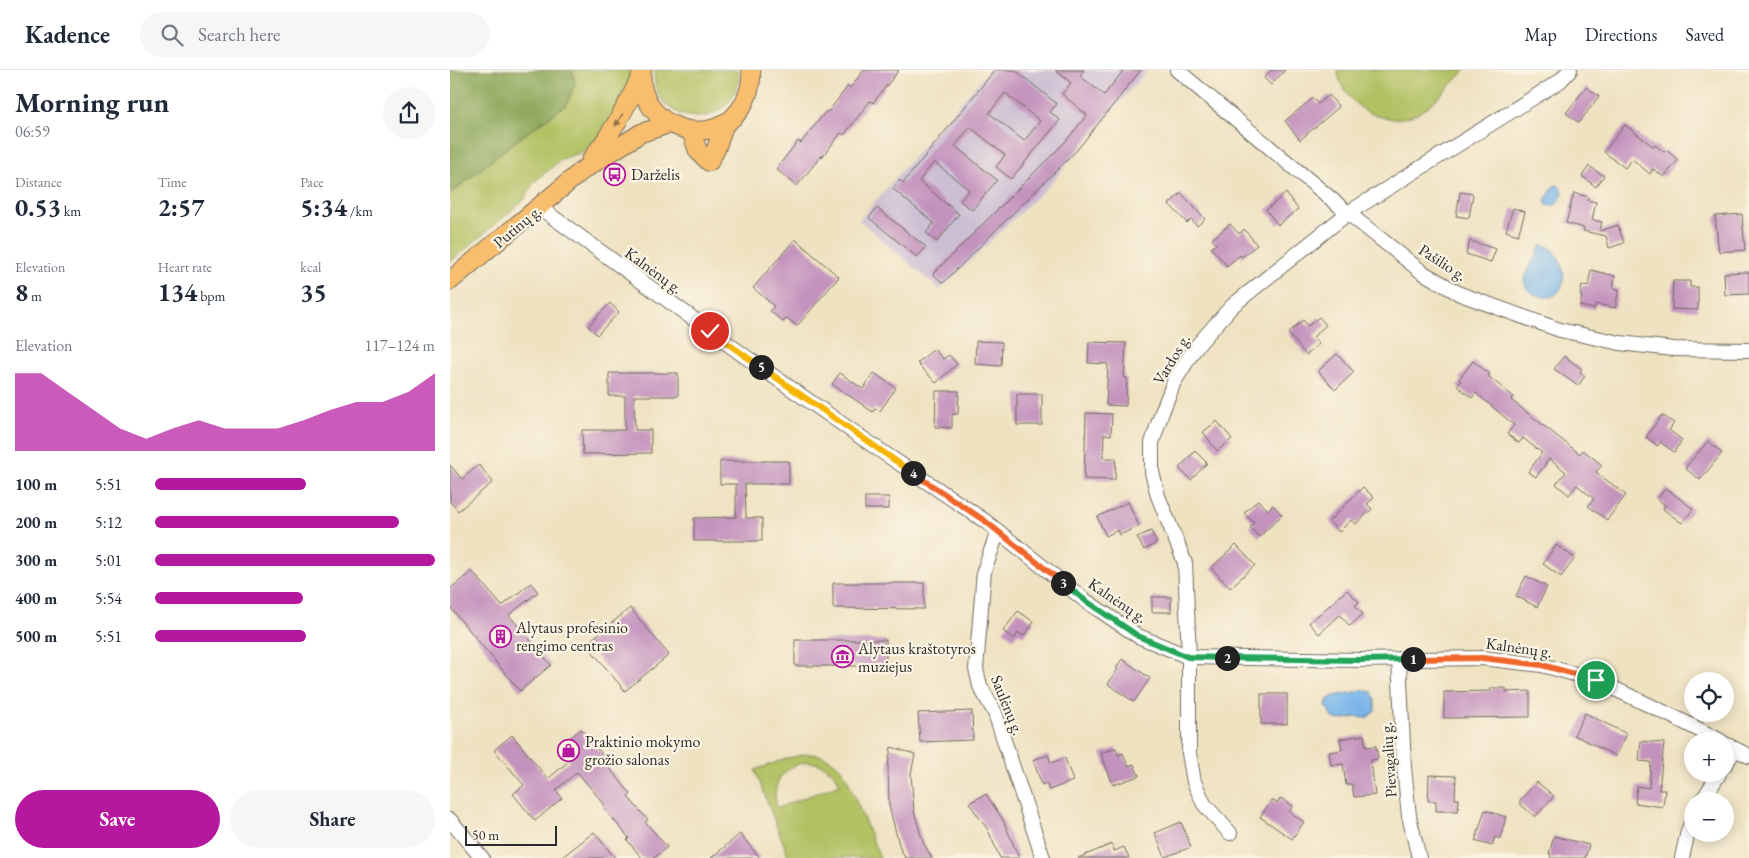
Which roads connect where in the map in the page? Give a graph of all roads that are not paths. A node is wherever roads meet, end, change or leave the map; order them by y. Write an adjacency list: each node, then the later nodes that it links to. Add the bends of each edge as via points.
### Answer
1 (1177, 70): 10 (street, Pašilio g.)
2 (1570, 70): 10 (street, Vardos g., via 1560,81)
3 (641, 73): 6 (main road, via 648,104); 8 (main road, Putinų g., one-way to 8, via 626,109)
4 (752, 75): 5 (main road, via 742,107)
5 (725, 123): 7 (main road); 7 (main road, via 709,162 698,151)
6 (669, 124): 7 (main road); 8 (main road, Putinų g., via 642,133)
7 (691, 131)
8 (583, 170): 9 (main road, Putinų g.)
9 (539, 207): 11 (main road, Putinų g.); 13 (street, Kalnėnų g., via 678,309)
10 (1348, 213): 12 (street, Pašilio g., via 1422,272 1460,294 1560,330 1620,343 1673,349); 14 (street, Vardos g., via 1232,306 1195,348 1174,382 1162,412 1152,444 1152,472 1158,496 1185,563)
11 (450, 281)
12 (1749, 350)
13 (998, 531): 14 (street, Kalnėnų g., via 1086,601 1138,636); 23 (street, Saulėnų g., via 984,570 976,669 980,686 995,713)
14 (1188, 657): 15 (street, Kalnėnų g.); 20 (street, Vardos g., via 1189,753 1194,782 1204,804)
15 (1399, 659): 16 (street, Kalnėnų g., via 1482,658 1542,665 1596,680); 24 (street, Pievagalių g., via 1404,768 1409,816)
16 (1703, 732)
17 (1734, 748): 18 (street)
18 (1749, 756)
19 (450, 820): 22 (street)
20 (1230, 833)
21 (1686, 842): 25 (street)
22 (482, 858)
23 (1043, 858)
24 (1419, 858)
25 (1682, 858)

